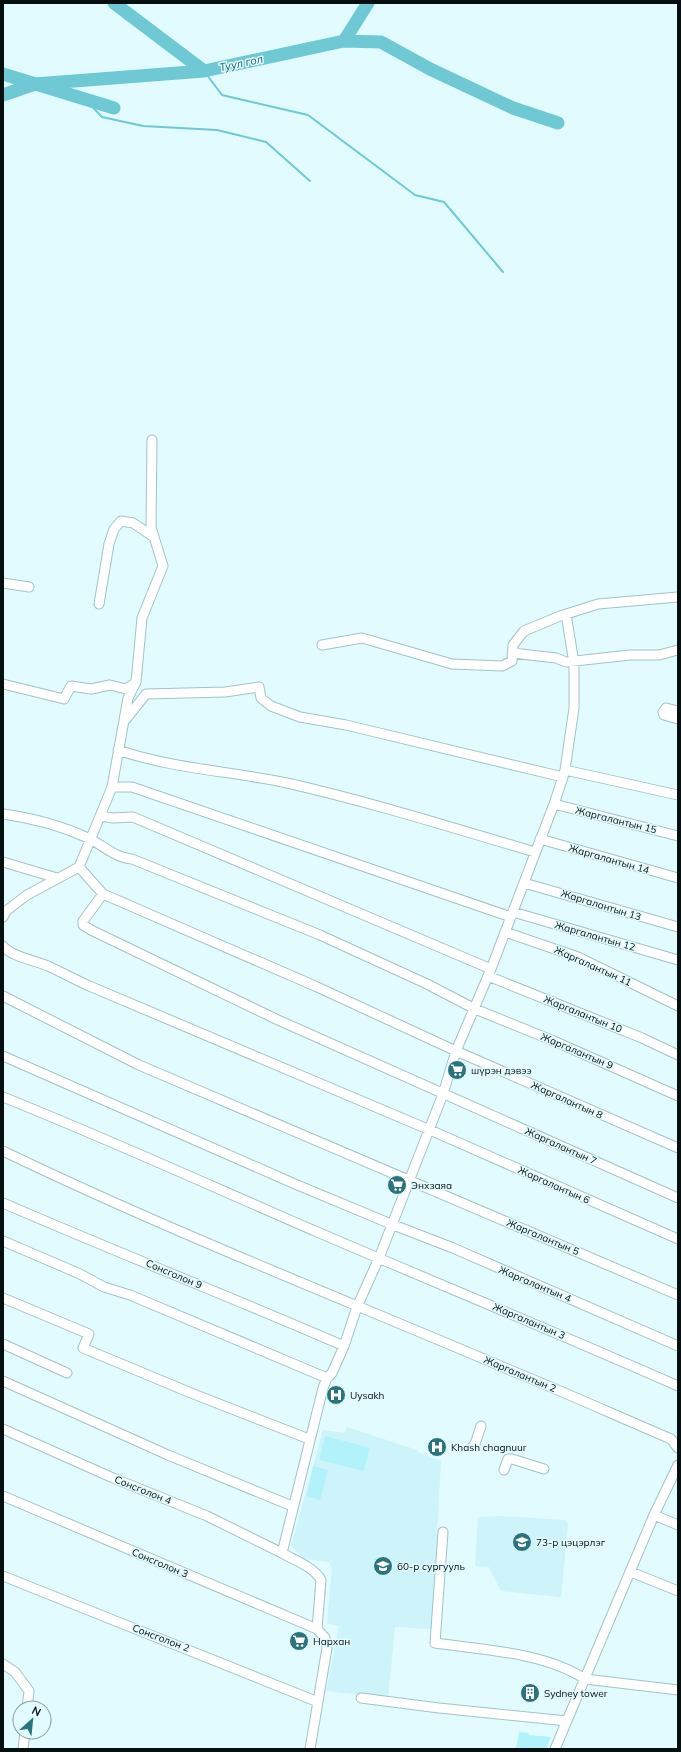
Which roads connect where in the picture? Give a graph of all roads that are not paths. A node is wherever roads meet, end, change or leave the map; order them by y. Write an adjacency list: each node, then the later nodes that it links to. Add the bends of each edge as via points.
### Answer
1 (152, 440): 2 (street, via 151,527)
2 (154, 537): 6 (street, via 133,523 121,521 114,529); 12 (street, via 163,566 142,618)
3 (3, 583): 4 (street)
4 (29, 587)
5 (678, 597): 7 (street, via 598,604)
6 (99, 604)
7 (566, 614): 10 (street, via 524,631 513,645); 11 (street)
8 (322, 645): 10 (street, via 362,638 452,664 502,666 512,661)
9 (678, 650): 11 (street, via 659,655 630,655)
10 (513, 652): 11 (street)
11 (574, 662): 18 (street, via 574,708)
12 (136, 682): 13 (street, via 126,689 110,685 91,689 71,686 64,700); 15 (street, via 128,698)
13 (3, 684)
14 (678, 711): 16 (street, via 666,708 663,712 664,715)
15 (126, 719): 17 (street); 18 (street, via 146,694 225,692 259,687 261,698 271,706 300,717)
16 (678, 719)
17 (118, 750): 19 (street); 27 (street, via 140,758 286,783 410,815)
18 (564, 774): 20 (street); 21 (street)
19 (112, 787): 23 (street); 34 (street, Жаргалантын 12, via 132,787)
20 (678, 796)
21 (554, 804): 24 (street, Жаргалантын 15); 26 (street)
22 (3, 814): 25 (street, Жаргалантын 9, via 68,830)
23 (100, 816): 25 (street); 40 (street, Жаргалантын 10, via 133,817)
24 (678, 836)
25 (90, 839): 29 (street); 43 (street, Жаргалантын 9, via 124,859 132,859 320,934)
26 (540, 839): 27 (street); 31 (street, Жаргалантын 14)
27 (535, 852): 32 (street)
28 (3, 862): 30 (street)
29 (79, 867): 30 (street); 33 (street)
30 (57, 878): 35 (street, via 27,895)
31 (678, 878)
32 (524, 883): 34 (street); 36 (street, Жаргалантын 13)
33 (103, 894): 44 (street, Жаргалантын 8, via 316,986); 47 (street, Жаргалантын 7, via 83,921 83,925 91,930 278,1020)
34 (512, 914): 37 (street); 39 (street, Жаргалантын 12)
35 (3, 917)
36 (678, 927)
37 (505, 932): 40 (street); 42 (street, Жаргалантын 11, via 578,957)
38 (3, 946): 50 (street, Жаргалантын 6, via 20,956)
39 (678, 960)
40 (489, 973): 43 (street); 45 (street, Жаргалантын 10)
41 (3, 996): 53 (street, Жаргалантын 5, via 139,1065 401,1175)
42 (678, 1006)
43 (475, 1009): 44 (street); 48 (street, Жаргалантын 9)
44 (456, 1051): 47 (street); 51 (street, Жаргалантын 8)
45 (678, 1055)
46 (3, 1056): 56 (street, Жаргалантын 4)
47 (443, 1094): 50 (street); 54 (street, Жаргалантын 7)
48 (678, 1096)
49 (3, 1098): 59 (street, Жаргалантын 3, via 62,1120)
50 (430, 1130): 53 (street); 57 (street, Жаргалантын 6)
51 (678, 1148)
52 (3, 1151): 62 (street, Жаргалантын 2, via 186,1234)
53 (408, 1181): 56 (street); 60 (street, Жаргалантын 5)
54 (678, 1198)
55 (3, 1203): 64 (street, Сонсголон 9)
56 (391, 1224): 59 (street); 65 (street, Жаргалантын 4, via 453,1248)
57 (678, 1240)
58 (3, 1241): 67 (street, via 104,1287 137,1298)
59 (379, 1258): 62 (street); 69 (street, Жаргалантын 3)
60 (678, 1295)
61 (3, 1298): 72 (street, via 89,1334 83,1348)
62 (357, 1307): 64 (street); 74 (street, Жаргалантын 2, via 671,1439)
63 (3, 1344): 66 (street)
64 (344, 1346): 67 (street, via 332,1373)
65 (678, 1346)
66 (67, 1373)
67 (327, 1378): 72 (street)
68 (3, 1381): 79 (street, via 168,1455)
69 (678, 1386)
70 (482, 1426): 73 (street)
71 (3, 1429): 83 (street, Сонсголон 4, via 207,1516)
72 (309, 1439): 79 (street)
73 (473, 1446)
74 (678, 1448)
75 (678, 1465): 80 (street)
76 (544, 1469): 77 (street, via 508,1459)
77 (504, 1470)
78 (3, 1496): 87 (street, Сонсголон 3)
79 (292, 1506): 83 (street)
80 (654, 1515): 81 (street); 84 (street)
81 (678, 1525)
82 (443, 1532): 89 (street, via 435,1643 537,1659 574,1672)
83 (282, 1553): 87 (street, Сонсголон 4, via 313,1571 321,1580)
84 (631, 1572): 86 (street); 89 (street)
85 (3, 1576): 93 (street, Сонсголон 2)
86 (678, 1591)
87 (317, 1629): 93 (street, via 325,1638 327,1645)
88 (3, 1664): 92 (street, via 15,1672 29,1691)
89 (585, 1679): 90 (street); 94 (street)
90 (678, 1690)
91 (361, 1698): 94 (street)
92 (28, 1700)
93 (318, 1702): 95 (street)
94 (567, 1721): 96 (street)
95 (310, 1749)
96 (555, 1749)

